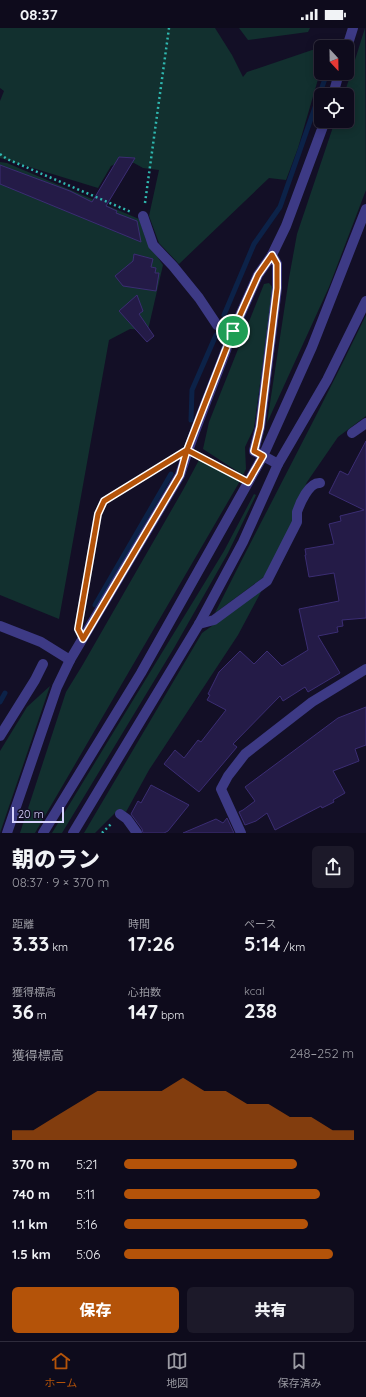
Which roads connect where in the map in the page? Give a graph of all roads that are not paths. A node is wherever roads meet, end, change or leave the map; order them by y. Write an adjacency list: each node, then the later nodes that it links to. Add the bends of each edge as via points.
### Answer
1 (353, 28): 2 (street)
2 (349, 40)
3 (322, 128): 6 (street, via 286,226)
4 (366, 209): 11 (street, via 312,347)
5 (143, 216): 8 (street, via 153,245 199,298 217,325)
6 (272, 255): 8 (street, via 258,275); 11 (street, via 277,264 277,288 260,427 254,451)
7 (366, 301): 12 (street, via 327,380)
8 (233, 331): 16 (street, via 187,450 180,475)
9 (366, 423): 10 (street)
10 (352, 433)
11 (263, 456): 12 (street); 22 (street, via 141,672)
12 (278, 464): 14 (street, via 243,542)
13 (320, 483): 14 (street, via 309,487 297,513 297,522 267,581 214,620)
14 (199, 624): 23 (street)
15 (0, 626): 16 (street, via 41,642)
16 (70, 660): 21 (street, via 57,687)
17 (43, 664): 19 (street)
18 (366, 669): 25 (street, via 312,702 245,754 228,776 221,789)
19 (0, 736)
20 (120, 814): 24 (street)
21 (7, 833)
22 (43, 833)
23 (73, 833)
24 (137, 833)
25 (241, 833)

